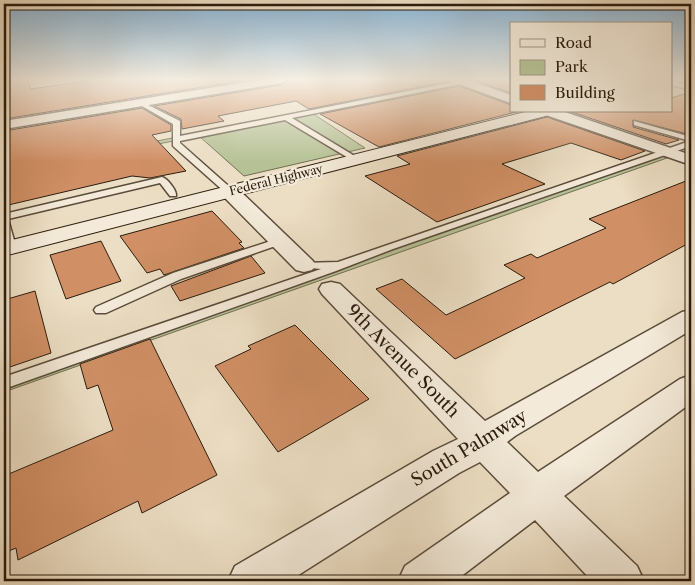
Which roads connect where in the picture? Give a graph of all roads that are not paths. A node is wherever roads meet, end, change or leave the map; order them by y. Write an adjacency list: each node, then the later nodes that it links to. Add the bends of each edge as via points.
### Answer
1 (113, 107): 8 (street)
2 (148, 107): 9 (lane, via 178,123)
3 (337, 107): 6 (lane)
4 (544, 112): 12 (main road, Federal Highway)
5 (551, 112): 11 (street)
6 (287, 118): 9 (lane); 12 (lane)
7 (637, 123): 10 (lane)
8 (4, 125)
9 (177, 138): 14 (lane, via 176,144)
10 (691, 141): 11 (lane)
11 (667, 152): 13 (street); 21 (lane, via 389,247)
12 (355, 160): 14 (main road, Federal Highway)
13 (691, 160)
14 (230, 192): 18 (street); 19 (main road, Federal Highway)
15 (173, 194): 16 (lane, via 162,180)
16 (4, 217)
17 (4, 221): 19 (lane)
18 (280, 241): 20 (street); 22 (lane, via 176,276)
19 (7, 248)
20 (304, 265): 21 (lane)
21 (335, 278): 24 (lane); 26 (street, 9th Avenue South)
22 (101, 310)
23 (691, 318): 26 (street, South Palmway, via 502,426)
24 (4, 383)
25 (691, 386): 27 (street)
26 (483, 443): 27 (street, 9th Avenue South); 28 (street, South Palmway, via 446,462)
27 (537, 496): 29 (street); 30 (street, 9th Avenue South)
28 (250, 581)
29 (420, 581)
30 (622, 581)

